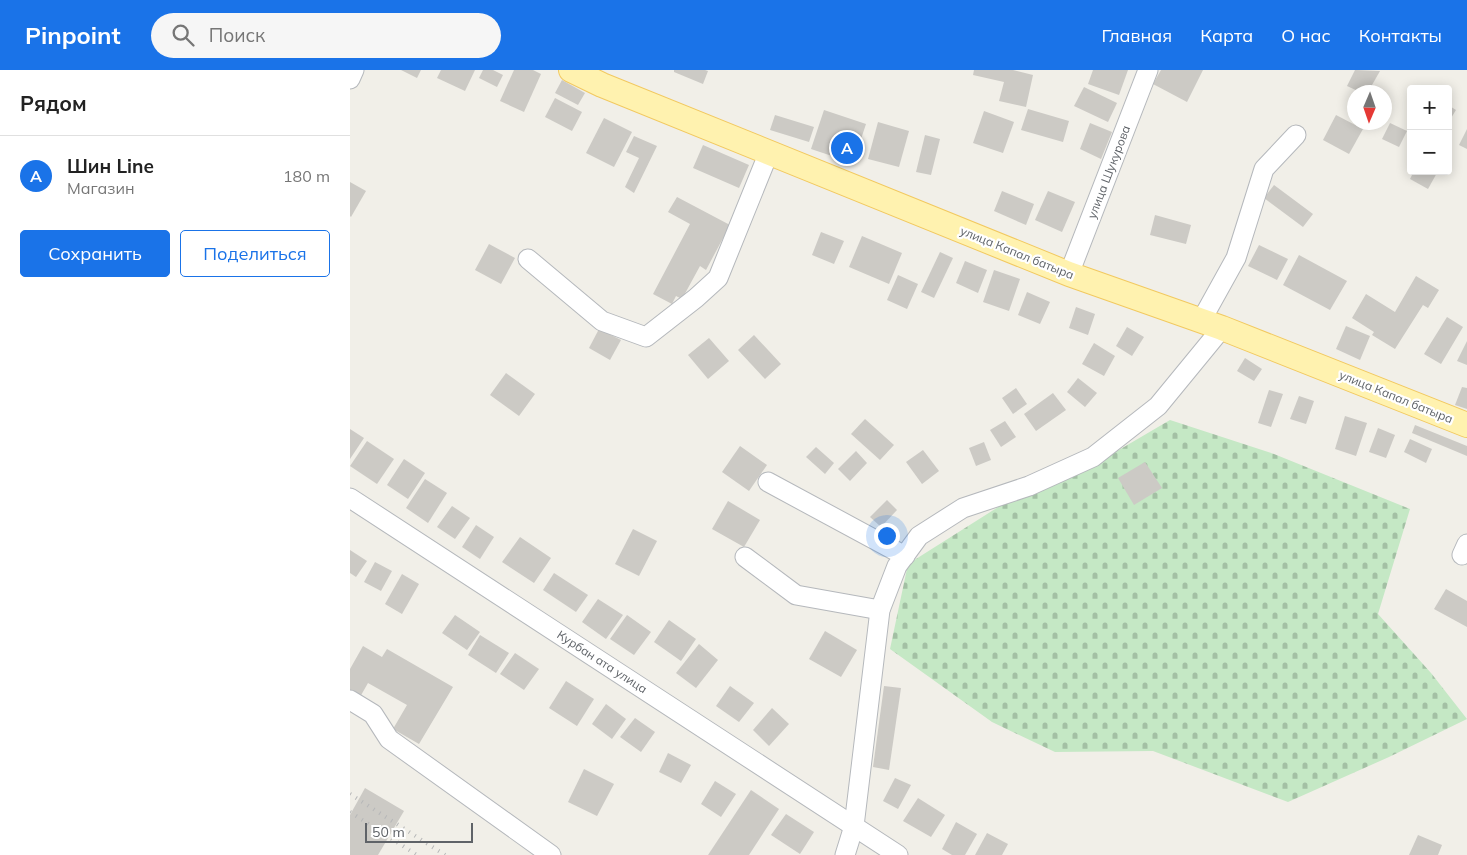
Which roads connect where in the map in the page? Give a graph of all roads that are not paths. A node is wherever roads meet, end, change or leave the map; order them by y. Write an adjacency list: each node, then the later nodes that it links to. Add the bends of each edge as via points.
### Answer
1 (354, 70): 4 (street)
2 (571, 70): 6 (main road, улица Капал батыра)
3 (1148, 70): 8 (street, улица Шукурова)
4 (350, 79)
5 (1296, 136): 9 (street, via 1264,168)
6 (769, 152): 7 (street, via 718,278 646,337 602,322); 8 (main road, улица Капал батыра)
7 (528, 259)
8 (1069, 274): 9 (main road, улица Капал батыра)
9 (1212, 324): 10 (main road, улица Капал батыра); 13 (street, via 1158,406 1093,457 1029,486 963,508 919,536)
10 (1467, 425)
11 (768, 482): 13 (street)
12 (350, 498): 17 (street, Курбан ата улица)
13 (905, 556): 15 (street, via 897,566)
14 (745, 557): 15 (street, via 796,595)
15 (880, 610): 17 (street)
16 (350, 700): 18 (street, via 373,714 389,739)
17 (854, 826): 19 (street); 20 (street, Курбан ата улица)
18 (551, 855)
19 (845, 855)
20 (898, 855)

